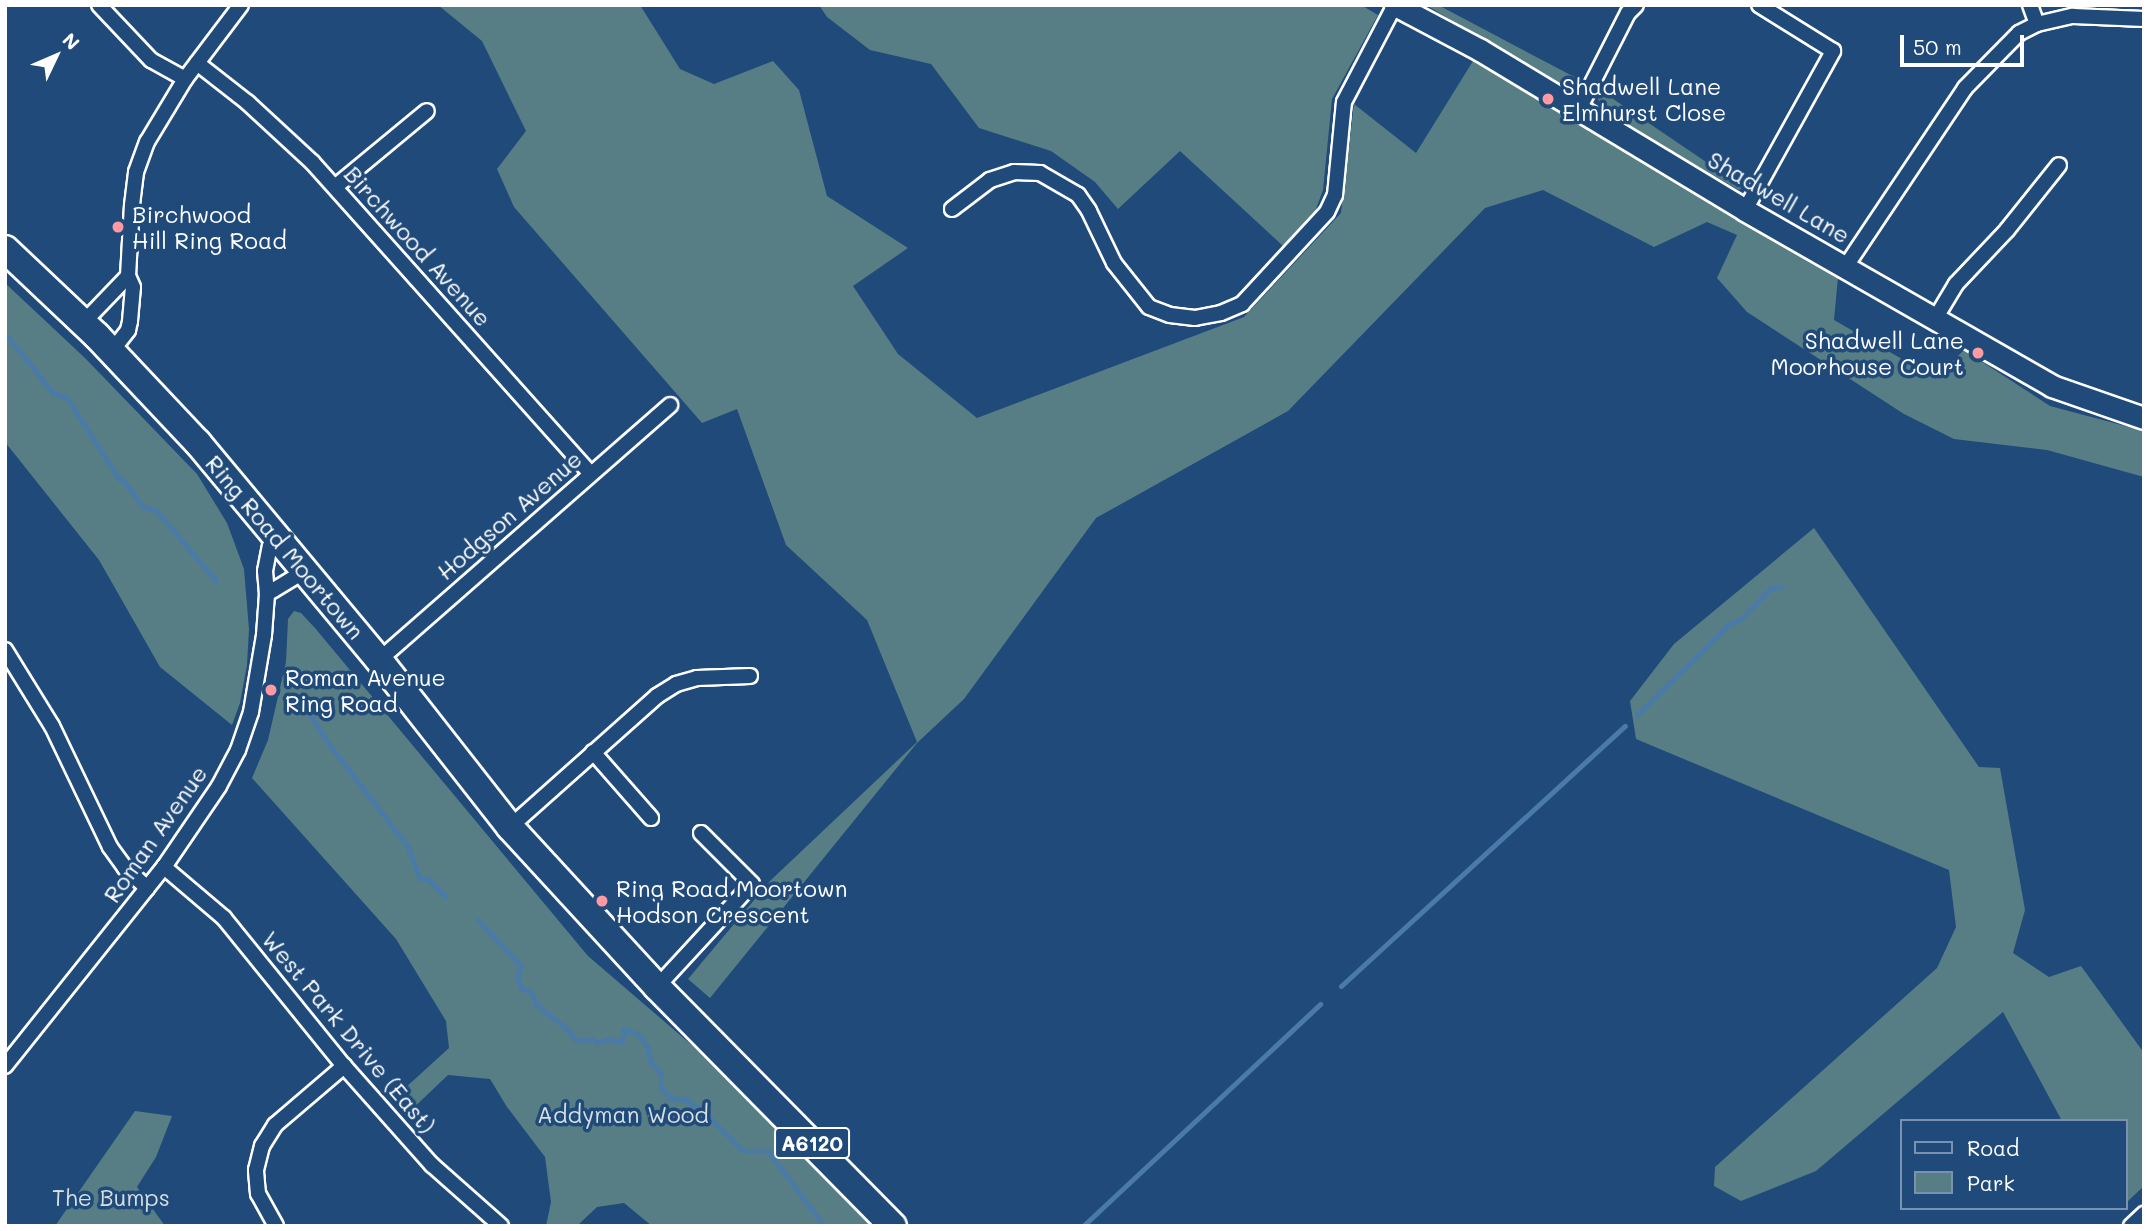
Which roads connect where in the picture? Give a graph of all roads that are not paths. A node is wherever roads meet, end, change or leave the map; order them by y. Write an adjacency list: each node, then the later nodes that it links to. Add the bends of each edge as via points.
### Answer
1 (99, 5): 10 (street, via 151,60)
2 (241, 5): 9 (street)
3 (1395, 5): 11 (street, Shadwell Lane); 15 (street, via 1344,102 1335,195 1327,212 1242,304 1195,317 1170,316 1149,306 1114,263 1078,195 1040,173 1014,172 989,180)
4 (1636, 5): 11 (street)
5 (1759, 5): 16 (street, via 1833,51)
6 (2030, 5): 8 (street)
7 (2144, 19): 8 (street, via 2073,16)
8 (2037, 24): 18 (street, via 1999,50 1965,88)
9 (197, 63): 10 (street); 14 (street, Birchwood Avenue, via 283,134)
10 (185, 79): 19 (street, via 159,118 136,172)
11 (1579, 109): 16 (street, Shadwell Lane)
12 (427, 111): 14 (street)
13 (2059, 165): 20 (street, via 1956,284)
14 (335, 187): 25 (street, Birchwood Avenue)
15 (953, 209)
16 (1745, 210): 18 (street, Shadwell Lane)
17 (5, 249): 21 (highway, Ring Road Moortown / A6120)
18 (1846, 266): 20 (street, Shadwell Lane)
19 (128, 276): 21 (street); 22 (street, via 133,287 128,330)
20 (1935, 319): 24 (street, Shadwell Lane, via 2052,386)
21 (83, 323): 22 (highway, Ring Road Moortown / A6120)
22 (111, 352): 26 (highway, Ring Road Moortown / A6120, via 198,443)
23 (670, 405): 25 (street, Hodgson Avenue)
24 (2144, 418)
25 (590, 473): 30 (street, Hodgson Avenue)
26 (276, 537): 27 (highway, Ring Road Moortown / A6120); 28 (street, Roman Avenue, via 265,571)
27 (305, 572): 28 (street); 30 (highway, Ring Road Moortown / A6120)
28 (267, 594): 37 (street, Roman Avenue, via 251,712 238,750)
29 (5, 650): 31 (street)
30 (379, 660): 35 (highway, Ring Road Moortown / A6120)
31 (12, 673): 38 (street, via 52,726 110,848)
32 (750, 676): 33 (street, via 697,678 676,684)
33 (593, 752): 34 (street); 35 (street)
34 (651, 818)
35 (510, 827): 39 (highway, Ring Road Moortown / A6120)
36 (701, 833): 39 (street, via 752,884)
37 (164, 867): 38 (street, Roman Avenue); 41 (street, West Park Drive (East), via 224,918)
38 (147, 888): 40 (street, Roman Avenue)
39 (657, 987): 45 (highway, Ring Road Moortown / A6120)
40 (5, 1066)
41 (344, 1066): 43 (street, via 275,1125 262,1146 256,1170 258,1194); 44 (street, West Park Drive (East), via 432,1165)
42 (2144, 1214): 46 (street)
43 (276, 1226)
44 (500, 1226)
45 (893, 1226)
46 (2131, 1226)

